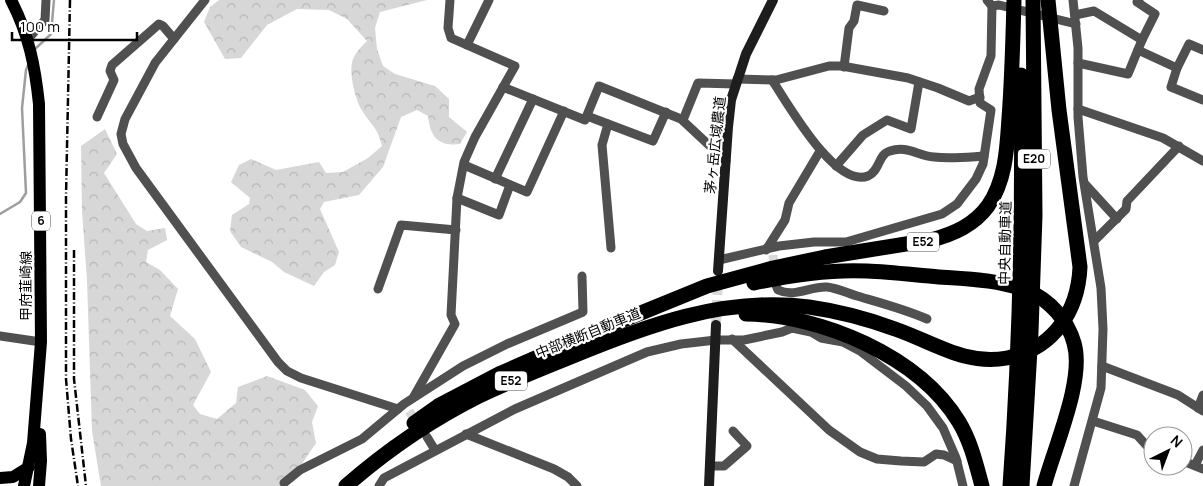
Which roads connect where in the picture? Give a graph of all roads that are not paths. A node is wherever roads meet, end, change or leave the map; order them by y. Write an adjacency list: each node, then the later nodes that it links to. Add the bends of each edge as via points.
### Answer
1 (11, 0): 18 (main road, 甲府韮崎線 / 6)
2 (46, 0): 18 (street, via 45,20)
3 (205, 0): 16 (street)
4 (450, 0): 19 (street, via 448,28 452,38)
5 (489, 0): 19 (street)
6 (773, 0): 26 (street, 茅ヶ岳広域農道)
7 (1014, 0): 59 (highway, E52, via 1005,163 989,205 976,220 940,238 825,257 707,286)
8 (1020, 0): 95 (highway, 中央自動車道 / E20, via 1023,216)
9 (1033, 0): 96 (highway, 中央自動車道 / E20, via 1034,215)
10 (1048, 0): 60 (highway, E52, via 1078,249 1079,286 1066,319 1042,344 1025,353 992,360 942,350 894,328 809,307 726,307)
11 (1073, 0): 15 (street)
12 (1139, 0): 17 (street, via 1137,2 1154,14)
13 (993, 4): 15 (street); 29 (street, via 991,56 979,89)
14 (884, 11): 23 (street, via 857,5 849,28)
15 (1073, 20): 17 (street, via 1094,11); 22 (street)
16 (174, 39): 36 (street, via 159,24 112,65 110,71 114,80); 71 (street, via 155,63 125,119 123,144 136,168 278,362 300,378)
17 (1142, 40): 20 (street)
18 (29, 43): 66 (main road, 甲府韮崎線 / 6, via 39,104)
19 (467, 45): 28 (street, via 515,66)
20 (1138, 50): 22 (street, via 1128,74); 24 (street)
21 (1203, 50): 24 (street, via 1189,44)
22 (1078, 63): 32 (street)
23 (844, 67): 25 (street, via 829,66); 27 (street)
24 (1177, 68): 31 (street, via 1171,87)
25 (772, 80): 26 (street); 40 (street)
26 (736, 82): 37 (street, via 698,83); 42 (street, 茅ヶ岳広域農道)
27 (920, 82): 29 (street, via 969,101); 45 (street, via 911,129 887,120 863,135)
28 (503, 87): 30 (street); 44 (street, via 475,137)
29 (980, 97): 41 (street, via 980,103 991,110)
30 (533, 99): 33 (street); 46 (street)
31 (1203, 100)
32 (1078, 109): 39 (street); 47 (street)
33 (564, 111): 35 (street, via 585,120); 48 (street, via 526,192)
34 (666, 112): 35 (street, via 599,86); 37 (street); 38 (street, via 653,141)
35 (587, 116): 38 (street)
36 (97, 117)
37 (683, 120): 42 (street)
38 (608, 124): 53 (street, via 602,145)
39 (1179, 146): 43 (street); 50 (street, via 1126,201 1126,209)
40 (820, 151): 45 (street); 54 (street, via 790,203)
41 (984, 156): 45 (street, via 935,158 909,149 889,151 875,172 863,177); 54 (street, via 976,180 956,204 942,214 846,242 814,242)
42 (726, 161): 55 (street, 茅ヶ岳広域農道)
43 (1203, 161)
44 (464, 165): 46 (street); 49 (street)
45 (836, 166)
46 (495, 179): 48 (street)
47 (1084, 183): 50 (street); 52 (street)
48 (510, 185): 49 (street, via 498,215)
49 (457, 198): 51 (street)
50 (1116, 219): 52 (street)
51 (456, 230): 58 (street, via 401,225); 70 (street, via 451,315 455,324)
52 (1094, 241): 67 (street, via 1101,288)
53 (611, 248)
54 (770, 251): 55 (street)
55 (719, 266)
56 (582, 276): 70 (street, via 583,312 463,366)
57 (775, 283): 61 (street, via 785,294 814,287 829,288)
58 (378, 289)
59 (646, 311): 88 (highway, 中部横断自動車道 / E52, via 501,373 438,406 405,429); 97 (highway, via 748,284 827,272 865,271 975,280 1029,292 1042,298 1060,315 1074,343 1077,367 1075,385)
60 (694, 314): 89 (highway, 中部横断自動車道 / E52, via 608,341 478,396 410,436); 94 (highway, via 761,314 801,321 877,349 913,372 941,398 972,450)
61 (927, 319)
62 (716, 325): 65 (street)
63 (0, 336): 66 (street)
64 (732, 339): 65 (street); 80 (street, via 829,430 860,452 876,459 924,462 936,454 944,454); 80 (street, via 744,340 792,328 843,342 860,351 927,406 943,428)
65 (716, 340): 75 (street, via 647,352 515,409); 81 (street)
66 (41, 342): 68 (main road, 甲府韮崎線 / 6)
67 (1102, 366): 72 (street, via 1178,395); 73 (street, via 1101,388)
68 (39, 376): 82 (main road, 甲府韮崎線 / 6); 87 (main road)
69 (1203, 395): 72 (street)
70 (413, 398): 71 (street)
71 (404, 408): 85 (street, via 362,439 300,470)
72 (1201, 409)
73 (1093, 421): 77 (street, via 1137,436); 98 (street)
74 (733, 431): 81 (street, via 747,446 724,466)
75 (466, 434): 78 (street); 91 (street, via 554,469)
76 (427, 437): 78 (street)
77 (1143, 443)
78 (435, 450): 90 (street, via 384,478)
79 (1203, 450): 83 (street)
80 (957, 462): 93 (street)
81 (710, 466): 92 (street)
82 (29, 467): 84 (main road, via 13,477); 86 (main road, 甲府韮崎線 / 6)
83 (1199, 467)
84 (0, 478)
85 (284, 483)
86 (24, 486)
87 (39, 486)
88 (338, 486)
89 (346, 486)
90 (379, 486)
91 (578, 486)
92 (709, 486)
93 (963, 486)
94 (982, 486)
95 (1010, 486)
96 (1022, 486)
97 (1044, 486)
98 (1074, 486)

